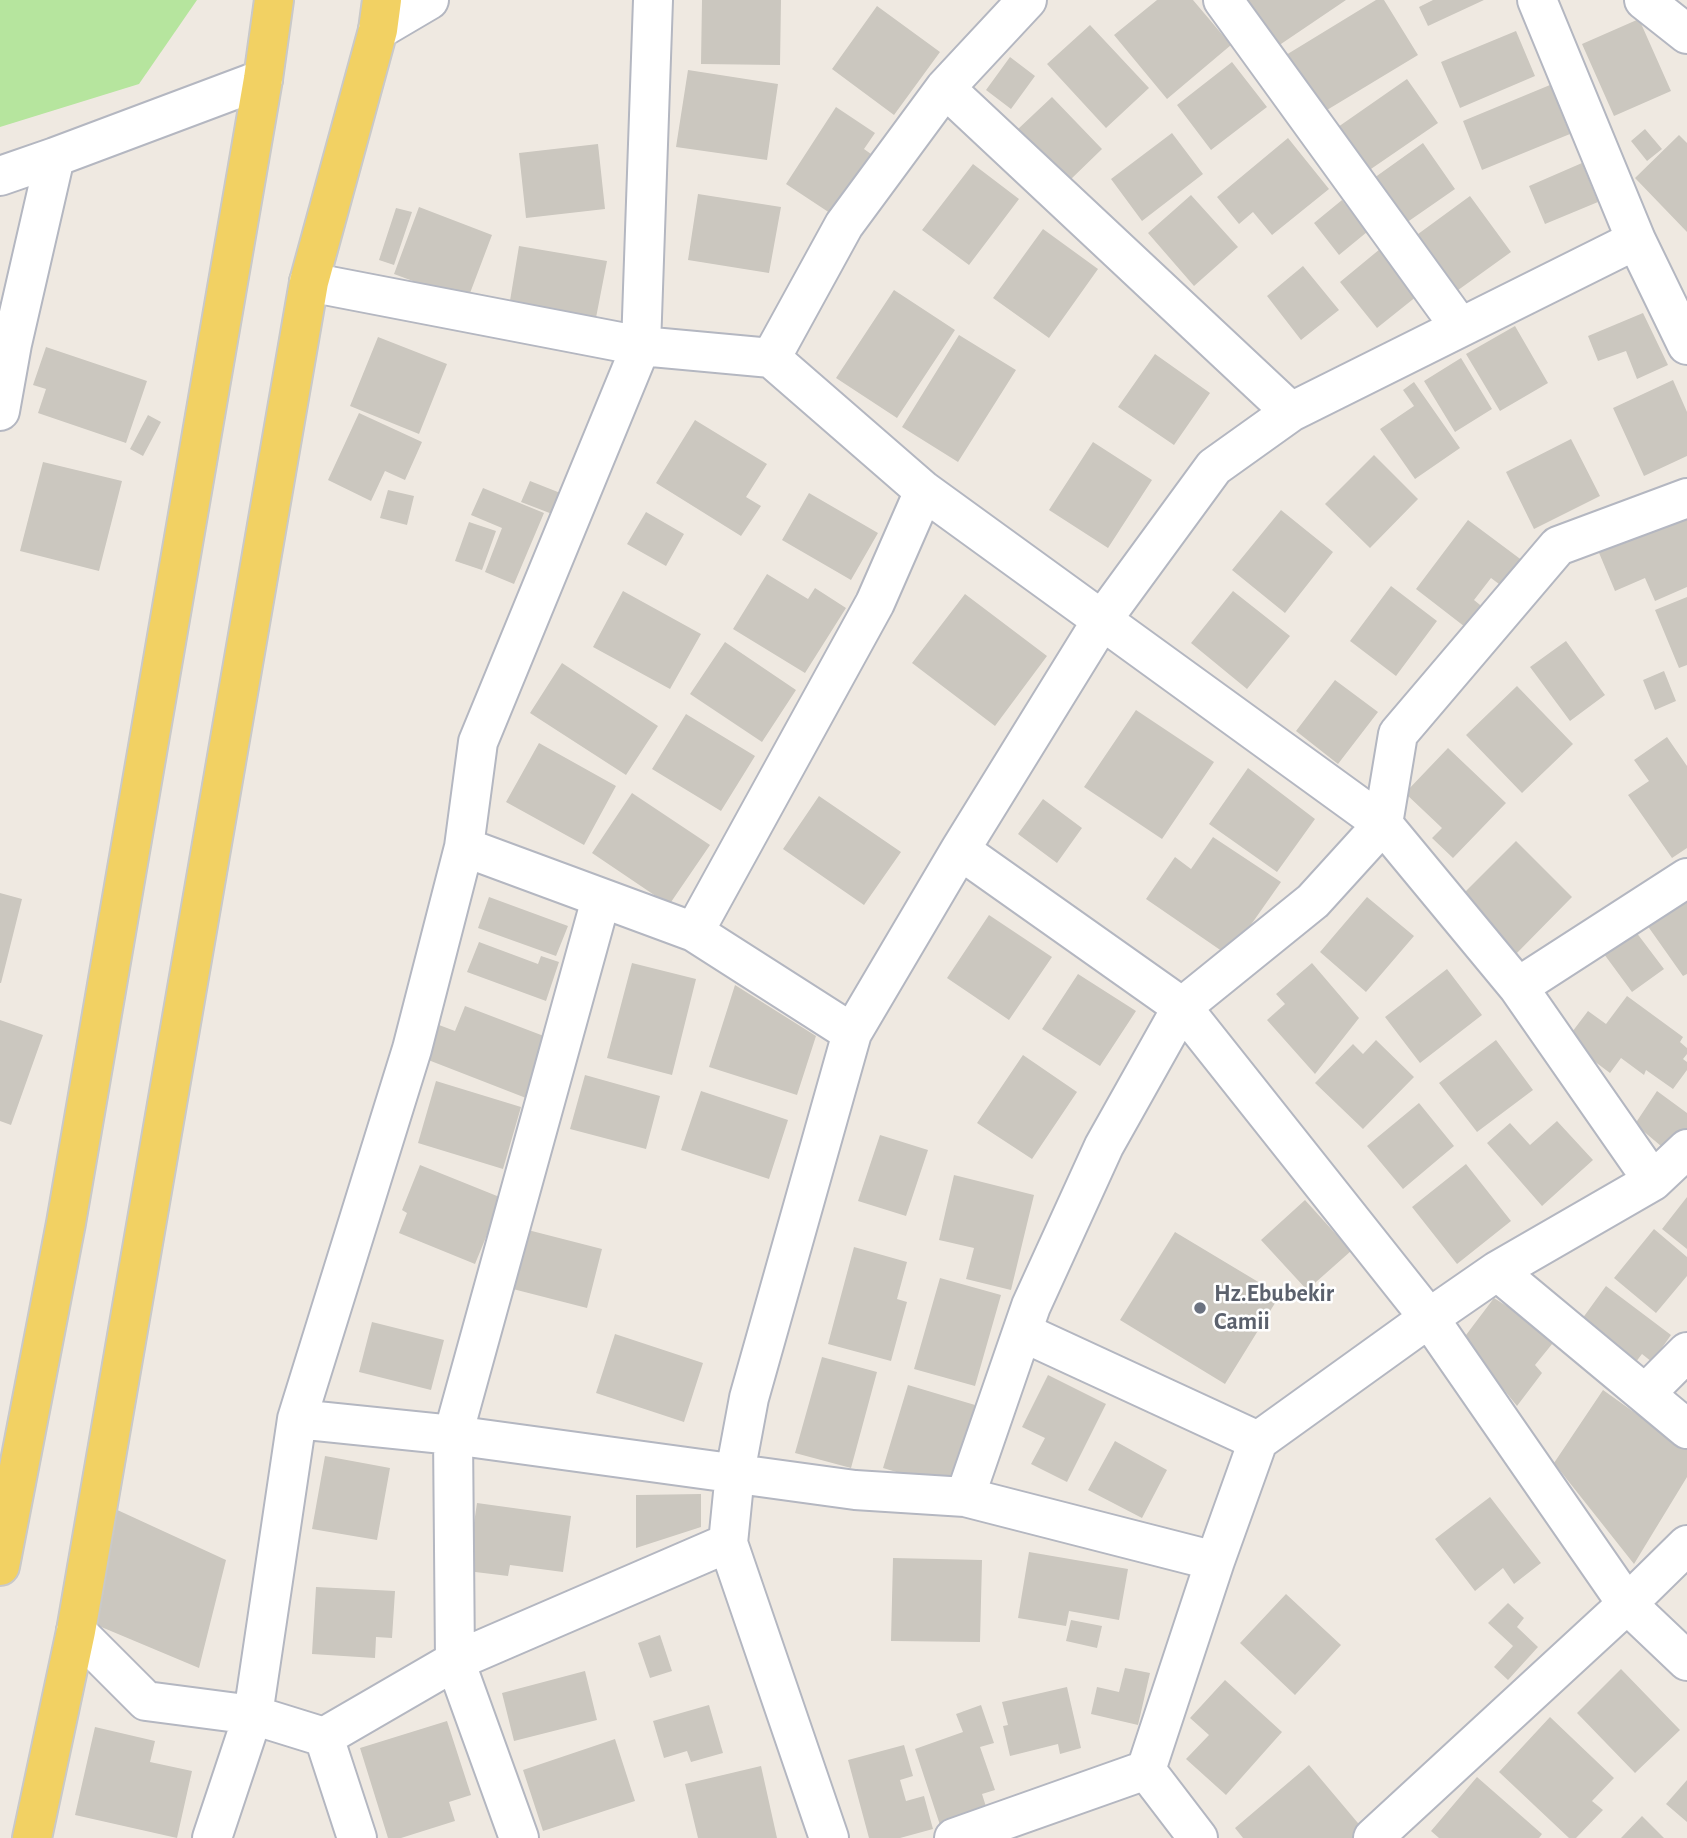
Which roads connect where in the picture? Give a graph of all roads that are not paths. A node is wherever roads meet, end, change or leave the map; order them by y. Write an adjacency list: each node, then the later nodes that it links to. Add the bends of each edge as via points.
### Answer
1 (274, 0): 10 (main road)
2 (429, 0): 8 (street)
3 (653, 0): 18 (street)
4 (1027, 0): 11 (street)
5 (1223, 0): 16 (street)
6 (1537, 0): 14 (street)
7 (1644, 0): 9 (street)
8 (380, 15): 15 (main road)
9 (1687, 33)
10 (263, 79): 12 (street); 50 (main road, via 66,1223)
11 (945, 89): 19 (street, via 844,225); 21 (street)
12 (55, 157): 13 (street); 20 (street)
13 (0, 176)
14 (1636, 240): 16 (street); 17 (street)
15 (309, 282): 18 (street); 52 (main road)
16 (1460, 327): 21 (street)
17 (1687, 345)
18 (641, 346): 19 (street); 26 (street, via 478,743)
19 (771, 358): 22 (street)
20 (0, 411)
21 (1292, 412): 24 (street, via 1214,467)
22 (924, 491): 24 (street); 30 (street, via 875,603)
23 (1687, 498): 25 (street, via 1558,546 1398,734)
24 (1102, 620): 25 (street); 27 (street)
25 (1383, 824): 31 (street); 32 (street, via 1313,901)
26 (464, 848): 29 (street); 41 (street, via 412,1049)
27 (960, 850): 32 (street); 33 (street)
28 (1687, 878): 31 (street)
29 (601, 899): 30 (street); 43 (street)
30 (694, 932): 33 (street)
31 (1518, 987): 35 (street)
32 (1182, 1007): 37 (street); 38 (street, via 1104,1146)
33 (852, 1033): 45 (street, via 749,1398)
34 (1687, 1149): 35 (street)
35 (1653, 1181): 36 (street)
36 (1497, 1271): 37 (street); 40 (street)
37 (1429, 1318): 44 (street); 51 (street)
38 (1022, 1332): 44 (street); 46 (street)
39 (1687, 1352): 40 (street)
40 (1645, 1394): 42 (street)
41 (297, 1419): 43 (street); 55 (street)
42 (1687, 1429)
43 (453, 1435): 45 (street); 53 (street)
44 (1258, 1441): 49 (street)
45 (736, 1473): 46 (street, via 855,1490); 47 (street)
46 (965, 1497): 49 (street)
47 (728, 1543): 53 (street); 62 (street)
48 (1687, 1545): 51 (street)
49 (1215, 1561): 57 (street)
50 (0, 1566)
51 (1627, 1604): 54 (street); 65 (street)
52 (76, 1631): 55 (street, via 146,1702); 58 (main road)
53 (455, 1661): 56 (street); 61 (street)
54 (1687, 1661)
55 (253, 1715): 56 (street); 59 (street)
56 (324, 1737): 60 (street)
57 (1146, 1770): 63 (street); 64 (street)
58 (32, 1838)
59 (212, 1838)
60 (357, 1838)
61 (519, 1838)
62 (829, 1838)
63 (954, 1838)
64 (1198, 1838)
65 (1373, 1838)

